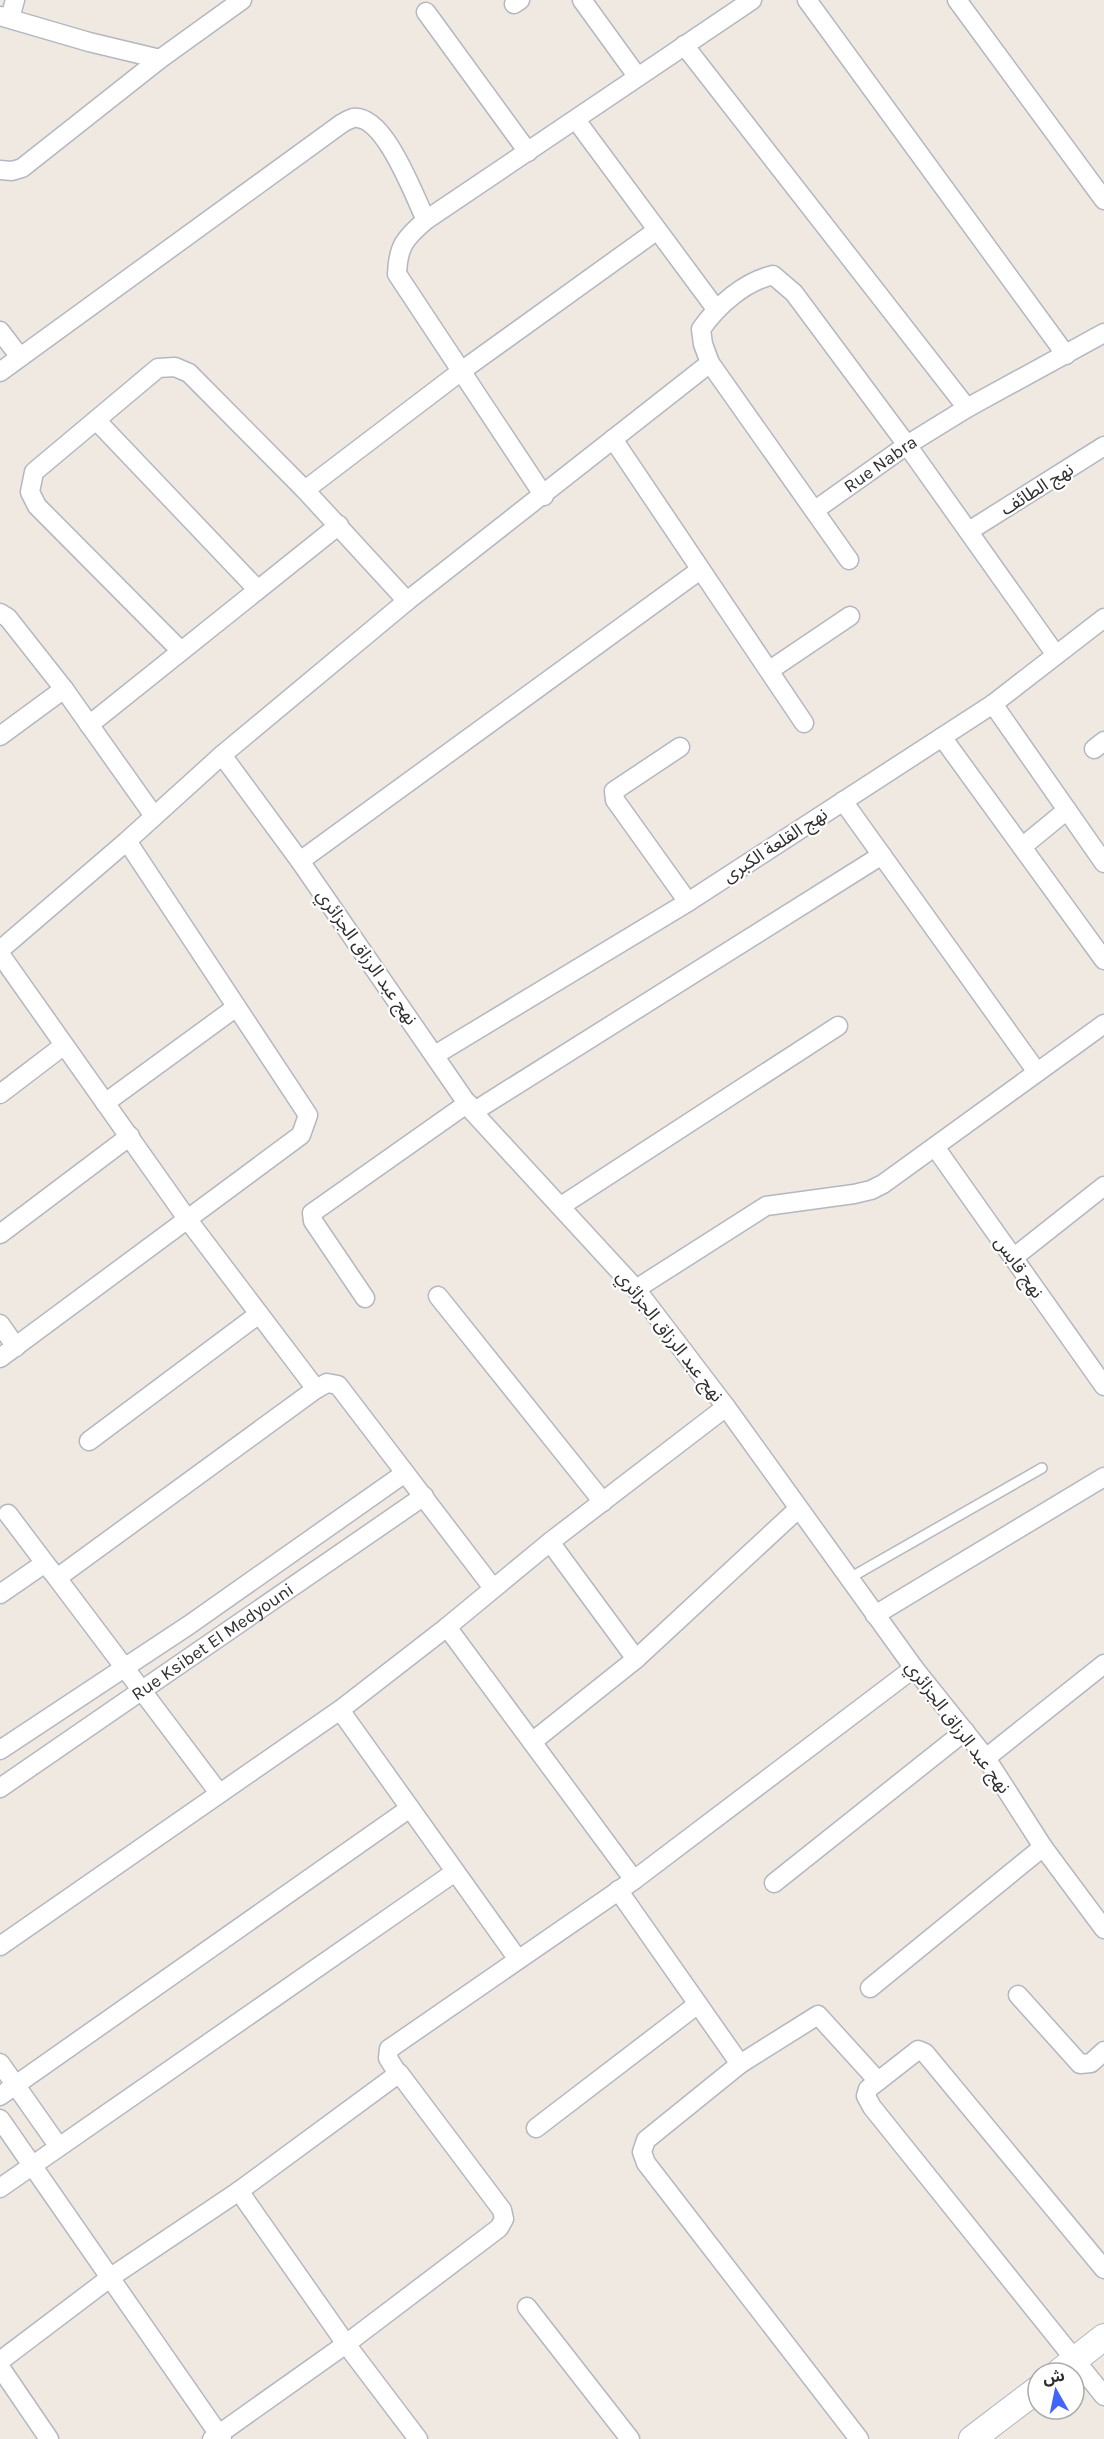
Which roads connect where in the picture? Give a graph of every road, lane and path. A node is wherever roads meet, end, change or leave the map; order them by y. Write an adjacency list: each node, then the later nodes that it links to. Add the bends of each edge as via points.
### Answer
1 (15, 0): 8 (street)
2 (242, 0): 10 (street)
3 (582, 0): 11 (street)
4 (807, 0): 21 (street)
5 (957, 0): 15 (street)
6 (746, 2): 9 (street)
7 (426, 12): 13 (street)
8 (5, 17): 10 (street)
9 (684, 45): 11 (street); 26 (street)
10 (160, 59): 14 (street, via 22,168)
11 (637, 76): 12 (street)
12 (576, 120): 13 (street); 17 (street)
13 (528, 152): 16 (street)
14 (0, 171)
15 (1104, 200)
16 (426, 220): 22 (street, via 383,133 367,121 354,118 284,164); 25 (street, via 403,241 397,274)
17 (656, 231): 18 (street); 25 (street)
18 (716, 309): 23 (street, via 701,329); 29 (street, via 759,279 773,275 783,281)
19 (0, 331): 22 (street)
20 (1104, 333): 21 (street, Rue Nabra)
21 (1066, 355): 26 (street, Rue Nabra)
22 (20, 357): 24 (street)
23 (710, 363): 28 (street); 33 (street)
24 (0, 372)
25 (460, 372): 31 (street); 32 (street)
26 (967, 408): 29 (street, Rue Nabra)
27 (96, 420): 31 (street, via 158,368 175,368 189,373); 38 (street); 43 (street, via 34,472 30,492 37,506)
28 (613, 439): 32 (street); 37 (street)
29 (907, 445): 33 (street, Rue Nabra); 35 (street)
30 (1104, 446): 35 (street, نهج الطائف)
31 (305, 490): 34 (street)
32 (544, 496): 39 (street)
33 (815, 510): 36 (street)
34 (339, 525): 38 (street); 39 (street)
35 (969, 531): 44 (street)
36 (849, 560)
37 (700, 570): 45 (street); 61 (street)
38 (257, 589): 43 (street)
39 (407, 601): 53 (street)
40 (0, 614): 46 (street, via 8,618)
41 (850, 616): 45 (street)
42 (1104, 618): 44 (street, نهج القلعة الكبرى)
43 (181, 651): 49 (street)
44 (1056, 656): 47 (street, نهج القلعة الكبرى)
45 (770, 670): 48 (street)
46 (64, 689): 49 (street); 50 (street)
47 (993, 704): 51 (street, نهج القلعة الكبرى); 55 (street)
48 (804, 723)
49 (89, 725): 56 (street)
50 (0, 736)
51 (942, 737): 54 (street, نهج القلعة الكبرى); 58 (street)
52 (680, 747): 62 (street, via 614,791 615,800)
53 (222, 754): 56 (street); 61 (street, نهج عبد الرزاق الجزائري)
54 (843, 801): 59 (street); 62 (street, نهج القلعة الكبرى)
55 (1067, 810): 58 (street); 60 (street)
56 (154, 816): 57 (street)
57 (127, 841): 63 (street); 65 (street)
58 (1022, 847): 64 (street)
59 (882, 855): 70 (street); 73 (street)
60 (1102, 856)
61 (300, 861): 69 (street, نهج عبد الرزاق الجزائري)
62 (688, 902): 69 (street, نهج القلعة الكبرى)
63 (0, 952): 68 (street)
64 (1104, 960)
65 (235, 1008): 72 (street); 78 (street, via 308,1119 301,1135)
66 (1104, 1024): 70 (street)
67 (838, 1026): 77 (street)
68 (63, 1046): 71 (street); 72 (street)
69 (435, 1055): 73 (street, نهج عبد الرزاق الجزائري)
70 (1037, 1072): 75 (street)
71 (0, 1094)
72 (105, 1103): 74 (street)
73 (470, 1107): 77 (street, نهج عبد الرزاق الجزائري); 83 (street, via 312,1213 313,1221)
74 (130, 1136): 78 (street); 79 (street)
75 (935, 1147): 80 (street, نهج قابس); 81 (street, via 871,1190 766,1206)
76 (1101, 1193): 80 (street)
77 (561, 1206): 81 (street, نهج عبد الرزاق الجزائري)
78 (188, 1220): 84 (street); 86 (street)
79 (0, 1234)
80 (1013, 1258): 88 (street, نهج قابس)
81 (636, 1289): 90 (street, نهج عبد الرزاق الجزائري)
82 (438, 1296): 96 (street)
83 (365, 1298)
84 (259, 1314): 89 (street); 91 (street)
85 (0, 1324): 86 (street)
86 (16, 1347): 87 (street)
87 (0, 1358)
88 (1104, 1386)
89 (316, 1389): 93 (street, via 327,1383 338,1385); 101 (street)
90 (726, 1407): 96 (street); 97 (street, نهج عبد الرزاق الجزائري)
91 (88, 1441)
92 (1042, 1468): 102 (lane)
93 (405, 1473): 95 (street); 109 (street, Rue Ksibet El Medyouni)
94 (1104, 1477): 105 (street)
95 (424, 1496): 103 (street); 111 (street, Rue Ksibet El Medyouni)
96 (603, 1502): 99 (street)
97 (798, 1509): 102 (street, نهج عبد الرزاق الجزائري); 107 (street)
98 (8, 1514): 100 (street)
99 (549, 1542): 103 (street); 107 (street)
100 (45, 1563): 101 (street); 104 (street)
101 (57, 1578): 109 (street)
102 (848, 1579): 105 (street, نهج عبد الرزاق الجزائري)
103 (493, 1588): 106 (street)
104 (0, 1594)
105 (875, 1615): 110 (street, نهج عبد الرزاق الجزائري)
106 (447, 1627): 112 (street); 114 (street)
107 (636, 1659): 114 (street)
108 (1104, 1664): 116 (street)
109 (125, 1666): 111 (street); 115 (street, Rue Ksibet El Medyouni)
110 (914, 1668): 113 (street, نهج عبد الرزاق الجزائري); 122 (street)
111 (143, 1690): 117 (street, Rue Ksibet El Medyouni); 118 (street)
112 (340, 1710): 118 (street); 119 (street)
113 (965, 1731): 116 (street, نهج عبد الرزاق الجزائري); 123 (street)
114 (532, 1742): 122 (street)
115 (0, 1750)
116 (987, 1758): 120 (street, نهج عبد الرزاق الجزائري)
117 (0, 1788)
118 (219, 1793): 126 (street)
119 (410, 1808): 121 (street); 136 (street)
120 (1043, 1847): 125 (street, نهج عبد الرزاق الجزائري); 128 (street)
121 (455, 1872): 127 (street); 140 (street)
122 (634, 1880): 124 (street)
123 (774, 1883)
124 (618, 1890): 127 (street); 130 (street)
125 (1104, 1929)
126 (0, 1946)
127 (517, 1958): 134 (street, via 389,2049 388,2058)
128 (870, 1988)
129 (1018, 1995): 131 (street, via 1080,2064 1091,2063)
130 (698, 2004): 133 (street); 139 (street)
131 (1104, 2051)
132 (0, 2063): 136 (street)
133 (740, 2064): 135 (street, via 818,2015); 160 (street, via 646,2140 642,2152 646,2163)
134 (399, 2073): 143 (street); 148 (street, via 502,2210 504,2219 499,2228)
135 (878, 2081): 144 (street, via 918,2050 925,2053); 150 (street, via 866,2096 872,2107)
136 (16, 2085): 137 (street); 140 (street)
137 (0, 2097)
138 (0, 2119): 141 (street)
139 (536, 2128)
140 (59, 2147): 141 (street)
141 (31, 2166): 142 (street); 145 (street)
142 (0, 2188)
143 (239, 2191): 145 (street); 148 (street)
144 (1104, 2269)
145 (111, 2277): 149 (street); 156 (street)
146 (527, 2307): 159 (street)
147 (1104, 2337): 151 (main road)
148 (346, 2344): 156 (street); 158 (street)
149 (0, 2361)
150 (1062, 2361)
151 (1074, 2361)
152 (0, 2367): 157 (street)
153 (1086, 2382): 154 (street)
154 (1104, 2396)
155 (1026, 2398): 161 (main road)
156 (218, 2437)
157 (49, 2439)
158 (418, 2439)
159 (630, 2439)
160 (859, 2439)
161 (972, 2439)

